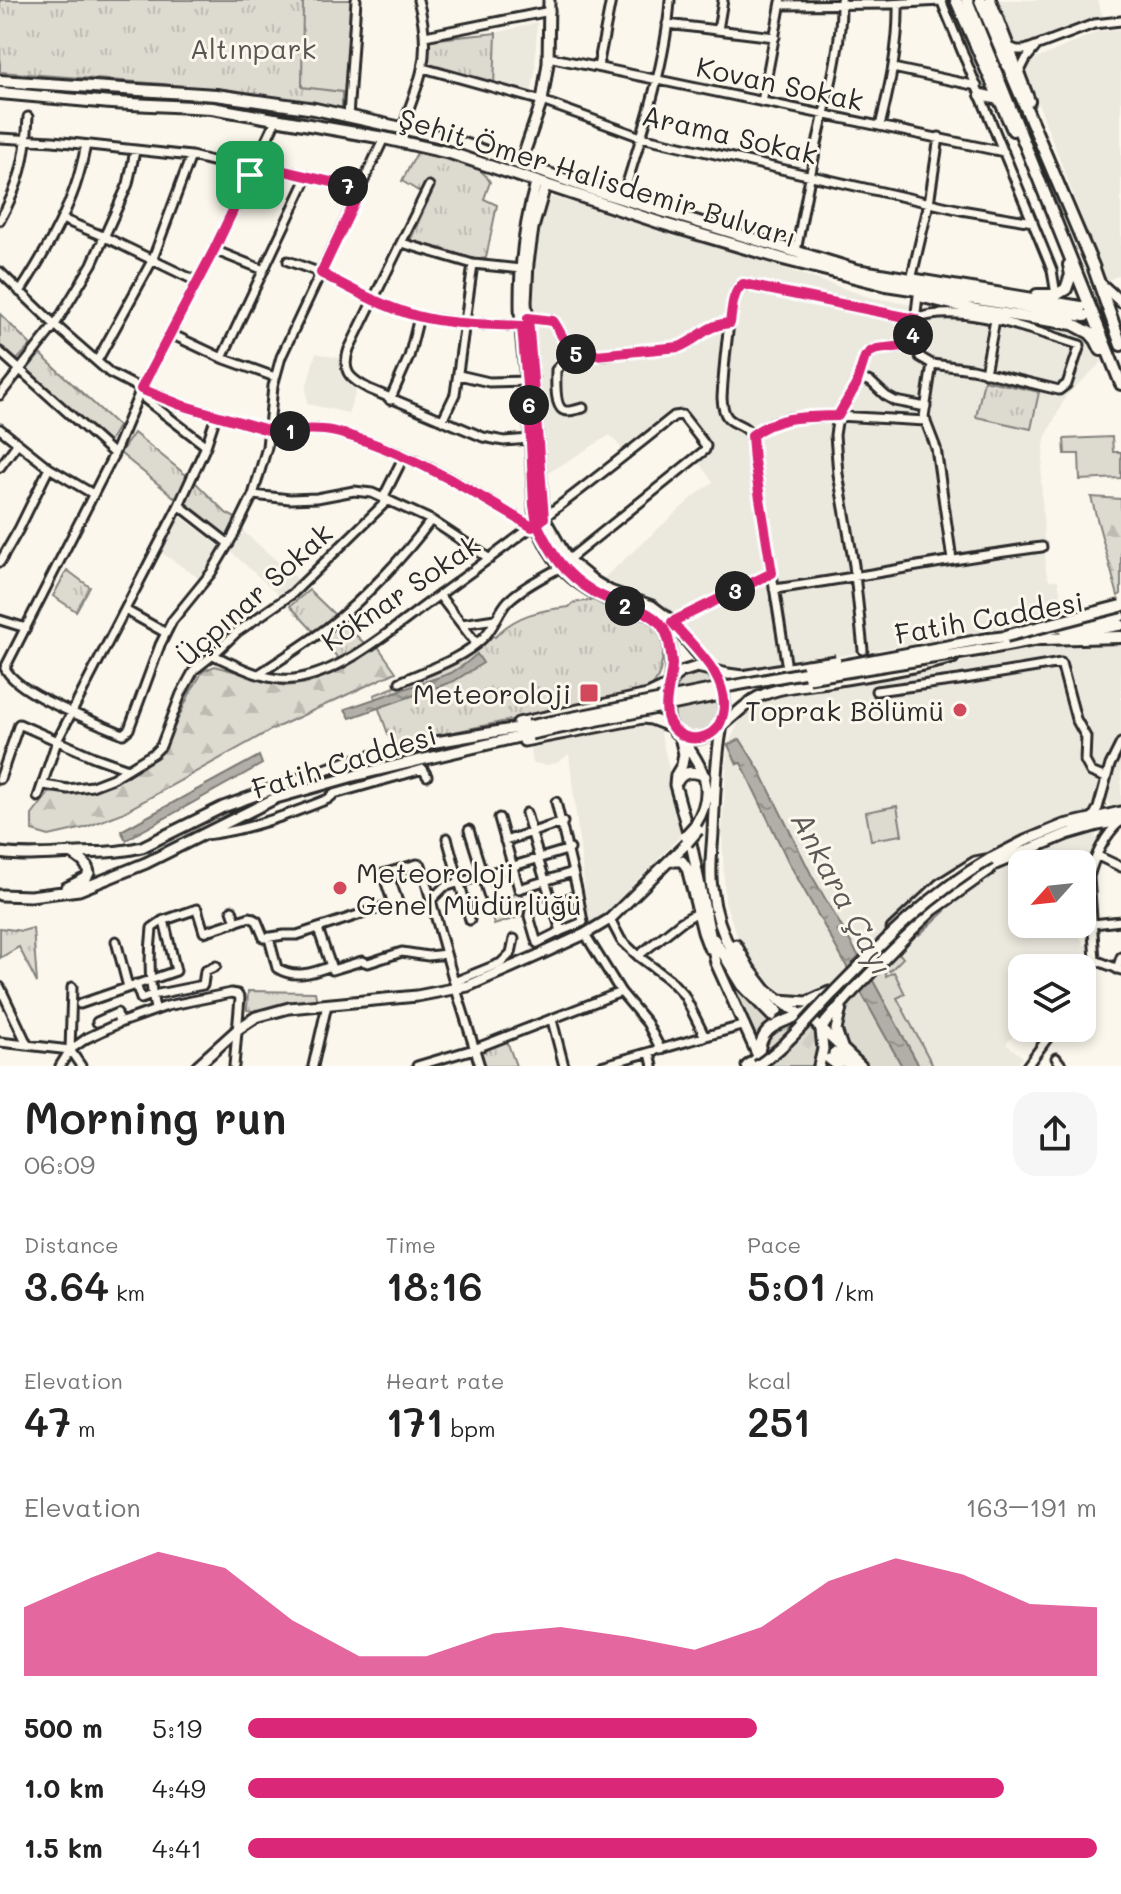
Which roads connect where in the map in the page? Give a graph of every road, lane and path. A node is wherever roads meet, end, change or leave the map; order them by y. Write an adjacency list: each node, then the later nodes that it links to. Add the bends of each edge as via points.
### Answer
1 (356, 0): 36 (street)
2 (418, 0): 18 (street)
3 (611, 0): 23 (street)
4 (670, 0): 16 (street)
5 (723, 0): 17 (street)
6 (941, 0): 13 (street); 29 (street)
7 (956, 0): 31 (highway)
8 (967, 0): 59 (highway)
9 (980, 0): 47 (highway)
10 (990, 0): 21 (highway)
11 (781, 2): 12 (street); 19 (street)
12 (841, 2): 13 (street); 34 (street)
13 (898, 4): 25 (street)
14 (550, 6): 18 (street); 22 (main road)
15 (1121, 21): 20 (street, via 1099,23)
16 (667, 24): 17 (street); 27 (street)
17 (718, 30): 19 (street)
18 (425, 36): 24 (street)
19 (775, 37): 33 (street)
20 (1037, 46): 21 (street); 26 (street)
21 (1008, 47): 26 (highway)
22 (548, 57): 23 (street, Kovan Sokak); 32 (main road)
23 (598, 67): 27 (street, Kovan Sokak)
24 (423, 68): 32 (street, Arama Sokak); 39 (street)
25 (893, 68): 29 (street); 38 (street)
26 (1019, 73): 47 (highway)
27 (655, 80): 33 (street, Kovan Sokak); 40 (street)
28 (0, 81): 36 (highway, Şehit Ömer Halisdemir Bulvarı, via 216,95)
29 (979, 91): 31 (highway); 49 (street)
30 (0, 93): 37 (highway, Şehit Ömer Halisdemir Bulvarı, via 212,108)
31 (999, 99): 59 (highway)
32 (542, 101): 40 (street, Arama Sokak); 52 (main road)
33 (762, 102): 34 (street, Kovan Sokak)
34 (824, 115): 38 (street, Kovan Sokak); 54 (street)
35 (28, 117): 44 (street)
36 (348, 117): 39 (highway, Şehit Ömer Halisdemir Bulvarı)
37 (277, 118): 43 (highway, Şehit Ömer Halisdemir Bulvarı); 51 (street)
38 (880, 126): 41 (street, Kovan Sokak)
39 (402, 128): 45 (street); 52 (highway, Şehit Ömer Halisdemir Bulvarı)
40 (641, 137): 54 (street, Arama Sokak); 60 (street)
41 (939, 137): 49 (street, Kovan Sokak); 61 (street)
42 (0, 138): 44 (street)
43 (384, 138): 45 (highway, Şehit Ömer Halisdemir Bulvarı); 58 (street)
44 (27, 140): 46 (street); 64 (street, via 19,181)
45 (402, 142): 56 (highway, Şehit Ömer Halisdemir Bulvarı)
46 (86, 145): 48 (street); 63 (street)
47 (1042, 149): 80 (highway)
48 (135, 151): 50 (street); 66 (street, via 128,184)
49 (1004, 152): 65 (street)
50 (191, 156): 53 (street); 71 (street)
51 (255, 164): 53 (street); 55 (street)
52 (520, 165): 60 (highway, Şehit Ömer Halisdemir Bulvarı)
53 (250, 175): 68 (street)
54 (810, 175): 61 (street, Arama Sokak); 69 (street)
55 (308, 176): 58 (street); 75 (street)
56 (540, 184): 70 (highway, Şehit Ömer Halisdemir Bulvarı); 74 (main road, via 523,238); 94 (main road)
57 (429, 186): 67 (street)
58 (361, 189): 77 (street)
59 (1047, 196): 62 (highway)
60 (622, 199): 69 (highway, Şehit Ömer Halisdemir Bulvarı)
61 (929, 203): 65 (street, Arama Sokak); 78 (street)
62 (1055, 217): 83 (highway, via 1071,275 1066,289); 88 (highway)
63 (62, 219): 66 (street); 81 (street)
64 (0, 220)
65 (1033, 222): 83 (street, via 1052,270)
66 (105, 237): 71 (street); 97 (street)
67 (402, 243): 73 (street); 85 (street)
68 (214, 250): 75 (street); 79 (street)
69 (796, 252): 78 (highway, Şehit Ömer Halisdemir Bulvarı)
70 (783, 259): 84 (highway); 87 (highway, Şehit Ömer Halisdemir Bulvarı, via 886,285)
71 (152, 261): 79 (street); 103 (street)
72 (288, 261): 77 (street)
73 (473, 264): 74 (street); 96 (street)
74 (521, 269): 94 (main road)
75 (264, 270): 102 (street)
76 (0, 272): 81 (street)
77 (321, 273): 85 (street); 108 (street)
78 (911, 280): 82 (highway, Şehit Ömer Halisdemir Bulvarı)
79 (198, 282): 98 (street)
80 (1099, 282): 86 (main road); 89 (highway)
81 (20, 292): 97 (street)
82 (985, 293): 83 (highway); 87 (highway, Şehit Ömer Halisdemir Bulvarı)
83 (1052, 295): 87 (highway)
84 (918, 296): 91 (highway); 92 (street)
85 (374, 301): 90 (street); 115 (street, via 345,367 355,382)
86 (1121, 302)
87 (1063, 309): 88 (highway, Şehit Ömer Halisdemir Bulvarı); 91 (highway)
88 (1086, 311): 111 (highway)
89 (1117, 316): 99 (highway)
90 (419, 317): 96 (street); 115 (street)
91 (1020, 317): 113 (highway, via 1070,323 1088,331)
92 (915, 320): 93 (street, via 957,314); 95 (street, via 743,284 736,292); 104 (street, via 920,357); 109 (street, via 912,345 870,352)
93 (995, 320): 106 (street); 106 (street, via 1080,345 1067,384 1059,390)
94 (525, 322): 96 (street); 101 (street, via 553,321); 110 (main road); 139 (main road)
95 (730, 323): 101 (street, via 716,324 679,347 586,356); 126 (street, via 723,405 727,418)
96 (466, 324): 107 (street)
97 (55, 325): 103 (street); 105 (street)
98 (171, 334): 102 (street); 112 (street)
99 (1121, 345)
100 (0, 352): 105 (street)
101 (573, 352): 118 (street, via 556,370 558,404 566,411)
102 (222, 358): 108 (street)
103 (97, 361): 112 (street)
104 (932, 364): 106 (street); 117 (street)
105 (20, 370): 114 (street); 130 (street)
106 (985, 373)
107 (459, 375): 110 (street, via 489,382); 121 (street)
108 (275, 377): 125 (street)
109 (858, 378): 117 (street, via 895,401); 120 (street)
110 (527, 381): 127 (main road)
111 (1121, 384)
112 (141, 389): 116 (street); 123 (street, via 145,399); 130 (street)
113 (1121, 392)
114 (0, 395)
115 (390, 400): 121 (street)
116 (181, 405): 119 (street); 123 (street)
117 (926, 407): 122 (street)
118 (583, 408)
119 (216, 416): 125 (street); 129 (street)
120 (838, 416): 122 (street); 126 (street, via 789,418); 147 (street, via 838,474)
121 (442, 421): 127 (street, via 483,437)
122 (926, 421): 143 (street, via 936,448)
123 (175, 423): 129 (street)
124 (0, 429): 128 (street)
125 (268, 430): 131 (street, via 343,433); 135 (street)
126 (752, 435): 146 (street)
127 (530, 439): 139 (main road)
128 (17, 444): 132 (street); 133 (street)
129 (206, 446): 137 (street)
130 (114, 454): 134 (street)
131 (404, 456): 136 (street, Üçpınar Sokak); 139 (street)
132 (0, 467)
133 (49, 468): 134 (street); 144 (street)
134 (93, 494): 158 (street)
135 (253, 495): 136 (street, via 317,498 354,491); 140 (street)
136 (386, 499): 138 (street); 166 (street, Üçpınar Sokak, via 292,594)
137 (179, 505): 140 (street); 151 (street)
138 (431, 520): 142 (street); 169 (street, via 360,599)
139 (538, 523): 142 (street, Köknar Sokak); 145 (main road); 145 (street, Köknar Sokak, via 678,414 706,446)
140 (229, 544): 159 (street)
141 (1042, 547): 143 (street)
142 (490, 559): 149 (street, Köknar Sokak)
143 (952, 560): 147 (street)
144 (0, 562)
145 (565, 563): 153 (street, via 508,601); 155 (main road, via 610,591 652,606); 171 (main road, via 571,577 596,594 649,613 661,624 672,663)
146 (772, 573): 148 (street); 155 (street)
147 (855, 578): 148 (street); 165 (street)
148 (774, 589): 167 (street)
149 (439, 595): 156 (street); 169 (street, Köknar Sokak, via 331,668 292,680)
150 (1121, 606): 160 (highway, bridge)
151 (125, 610): 159 (street); 173 (street)
152 (1121, 616): 160 (main road, Fatih Caddesi, bridge)
153 (495, 619): 156 (street); 163 (street)
154 (0, 620): 158 (street)
155 (672, 622): 168 (main road)
156 (462, 624): 163 (street)
157 (1121, 625): 162 (main road, Fatih Caddesi)
158 (26, 628): 173 (street, via 5,668 9,676)
159 (166, 633): 173 (street, via 123,734)
160 (1006, 636): 164 (main road, Fatih Caddesi, bridge)
161 (1121, 637): 162 (highway)
162 (1041, 639): 164 (main road, Fatih Caddesi)
163 (476, 643): 170 (street, via 452,660)
164 (986, 644): 168 (main road, bridge, via 928,645 742,676); 174 (main road, bridge, via 934,663 757,697); 175 (main road, Fatih Caddesi, bridge)
165 (863, 650)
166 (213, 655): 169 (street, Köknar Sokak); 181 (street, Üçpınar Sokak, via 194,670 161,746)
167 (786, 662)
168 (712, 670): 171 (main road, via 690,669); 174 (main road, via 724,693)
169 (259, 674)
170 (400, 682)
171 (669, 685): 176 (main road, via 666,704); 177 (main road, via 635,699)
172 (876, 691): 184 (street, via 1061,663 1086,737 1085,761 1091,772)
173 (71, 712): 178 (street)
174 (721, 725): 176 (main road, via 691,739); 182 (main road)
175 (530, 730): 177 (main road, Fatih Caddesi); 180 (main road, Fatih Caddesi)
176 (675, 730): 180 (main road, via 643,718); 182 (main road); 187 (main road, via 684,754)
177 (472, 736): 205 (main road, Fatih Caddesi, via 347,762 223,807 142,847)
178 (57, 741): 181 (street); 185 (street, via 19,724); 186 (street)
179 (1121, 743): 184 (street)
180 (465, 748): 199 (main road, Fatih Caddesi, via 276,798)
181 (128, 769): 186 (street, Üçpınar Sokak, via 92,786)
182 (710, 775): 187 (main road, via 685,773); 198 (main road, via 707,814); 213 (main road)
183 (427, 776): 199 (street, via 423,769 334,794 278,818)
184 (1106, 778): 188 (street)
185 (0, 779)
186 (44, 785): 189 (street)
187 (675, 785): 198 (main road)
188 (1102, 796): 192 (street); 195 (street)
189 (38, 797)
190 (556, 802): 194 (street)
191 (526, 813): 197 (street)
192 (1119, 817): 195 (main road); 202 (street)
193 (499, 818): 201 (street)
194 (562, 822): 197 (street); 203 (street)
195 (1093, 822): 202 (street); 210 (main road, via 1052,829)
196 (469, 830): 215 (street)
197 (532, 832): 201 (street); 207 (street)
198 (690, 834): 208 (main road); 226 (main road); 233 (main road)
199 (201, 836): 219 (main road, Fatih Caddesi, via 79,890)
200 (447, 838): 217 (street)
201 (505, 841): 211 (street)
202 (1103, 845): 206 (street)
203 (569, 849): 207 (street); 214 (street)
204 (0, 853): 205 (main road, Fatih Caddesi)
205 (71, 853): 219 (main road, via 88,866 86,878)
206 (1098, 856): 209 (street); 212 (street)
207 (539, 858): 211 (street); 216 (street)
208 (669, 861): 225 (main road, via 682,861 687,868); 226 (main road)
209 (1096, 861)
210 (992, 862): 252 (main road, bridge, via 975,862 940,884); 256 (main road, via 989,870 933,910); 277 (main road, bridge, via 957,879 911,916)
211 (511, 866): 215 (street); 216 (street, via 519,889)
212 (1121, 867)
213 (711, 870): 233 (main road, via 714,901 731,949 775,1014 742,985); 255 (main road, via 738,949 759,983)
214 (573, 872): 216 (street); 220 (street)
215 (483, 875): 217 (street); 222 (street)
216 (545, 881): 223 (street)
217 (460, 882): 221 (street, via 444,887); 228 (street)
218 (0, 895): 219 (main road, Fatih Caddesi)
219 (44, 895)
220 (577, 896): 223 (street); 234 (street, via 583,922)
221 (431, 900): 232 (street, via 417,864 386,873 396,903); 239 (street)
222 (490, 900)
223 (552, 904): 234 (street); 234 (street, via 530,910 537,943)
224 (232, 910): 230 (street)
225 (698, 912): 240 (street); 243 (main road)
226 (610, 919): 235 (main road); 240 (street)
227 (164, 920): 230 (street, via 197,909 204,932); 247 (street, via 152,928); 247 (street, via 176,971)
228 (470, 920)
229 (1121, 921): 231 (street)
230 (236, 922): 236 (street, via 255,919 264,938)
231 (1096, 924)
232 (318, 929): 236 (street); 245 (street)
233 (709, 929): 243 (main road)
234 (561, 931)
235 (585, 934): 248 (main road, via 468,986); 253 (street)
236 (269, 938): 245 (street, via 277,968 285,973 311,974)
237 (514, 939): 248 (street, via 511,953 501,963)
238 (116, 941): 249 (street, via 119,966)
239 (446, 954): 245 (street, via 402,952 368,963 332,970); 248 (street)
240 (638, 956): 267 (street, via 684,995)
241 (1121, 957): 246 (street)
242 (1096, 960): 246 (street)
243 (716, 963): 264 (main road)
244 (216, 966): 254 (street, via 205,971 203,985)
245 (331, 966)
246 (1119, 970)
247 (151, 979): 249 (street); 254 (street)
248 (455, 985): 258 (main road, via 417,996); 271 (street)
249 (132, 986): 254 (street, via 141,999); 257 (street)
250 (0, 987): 270 (street)
251 (72, 987): 272 (street)
252 (832, 990): 255 (main road, via 807,1002); 260 (main road)
253 (621, 992): 261 (street); 273 (street)
254 (155, 995): 259 (street)
255 (777, 999): 260 (main road)
256 (844, 1001): 266 (main road); 275 (main road, via 836,1024)
257 (80, 1004)
258 (327, 1005): 265 (main road, via 289,1008 256,1017); 282 (street)
259 (159, 1008): 263 (street); 265 (street, via 237,994)
260 (801, 1016): 266 (main road); 277 (main road, via 769,1030 760,1045)
261 (552, 1020): 271 (street); 285 (street)
262 (97, 1022): 263 (street, via 117,1013)
263 (119, 1023): 272 (street)
264 (745, 1025): 267 (street); 277 (main road)
265 (238, 1029): 280 (main road); 281 (street)
266 (821, 1030): 275 (main road); 289 (main road)
267 (705, 1037): 273 (street)
268 (0, 1042): 270 (street)
269 (1045, 1042): 293 (street)
270 (27, 1044): 272 (street)
271 (474, 1049): 283 (street); 284 (street)
272 (70, 1050): 278 (street); 279 (street)
273 (661, 1050): 274 (street)
274 (650, 1053): 286 (street); 287 (street)
275 (836, 1054): 290 (main road); 291 (main road); 292 (main road)
276 (1056, 1058): 294 (street)
277 (760, 1064): 288 (main road)
278 (60, 1066)
279 (81, 1066)
280 (197, 1066)
281 (234, 1066)
282 (313, 1066)
283 (417, 1066)
284 (480, 1066)
285 (564, 1066)
286 (601, 1066)
287 (653, 1066)
288 (747, 1066)
289 (819, 1066)
290 (838, 1066)
291 (850, 1066)
292 (861, 1066)
293 (1027, 1066)
294 (1062, 1066)

